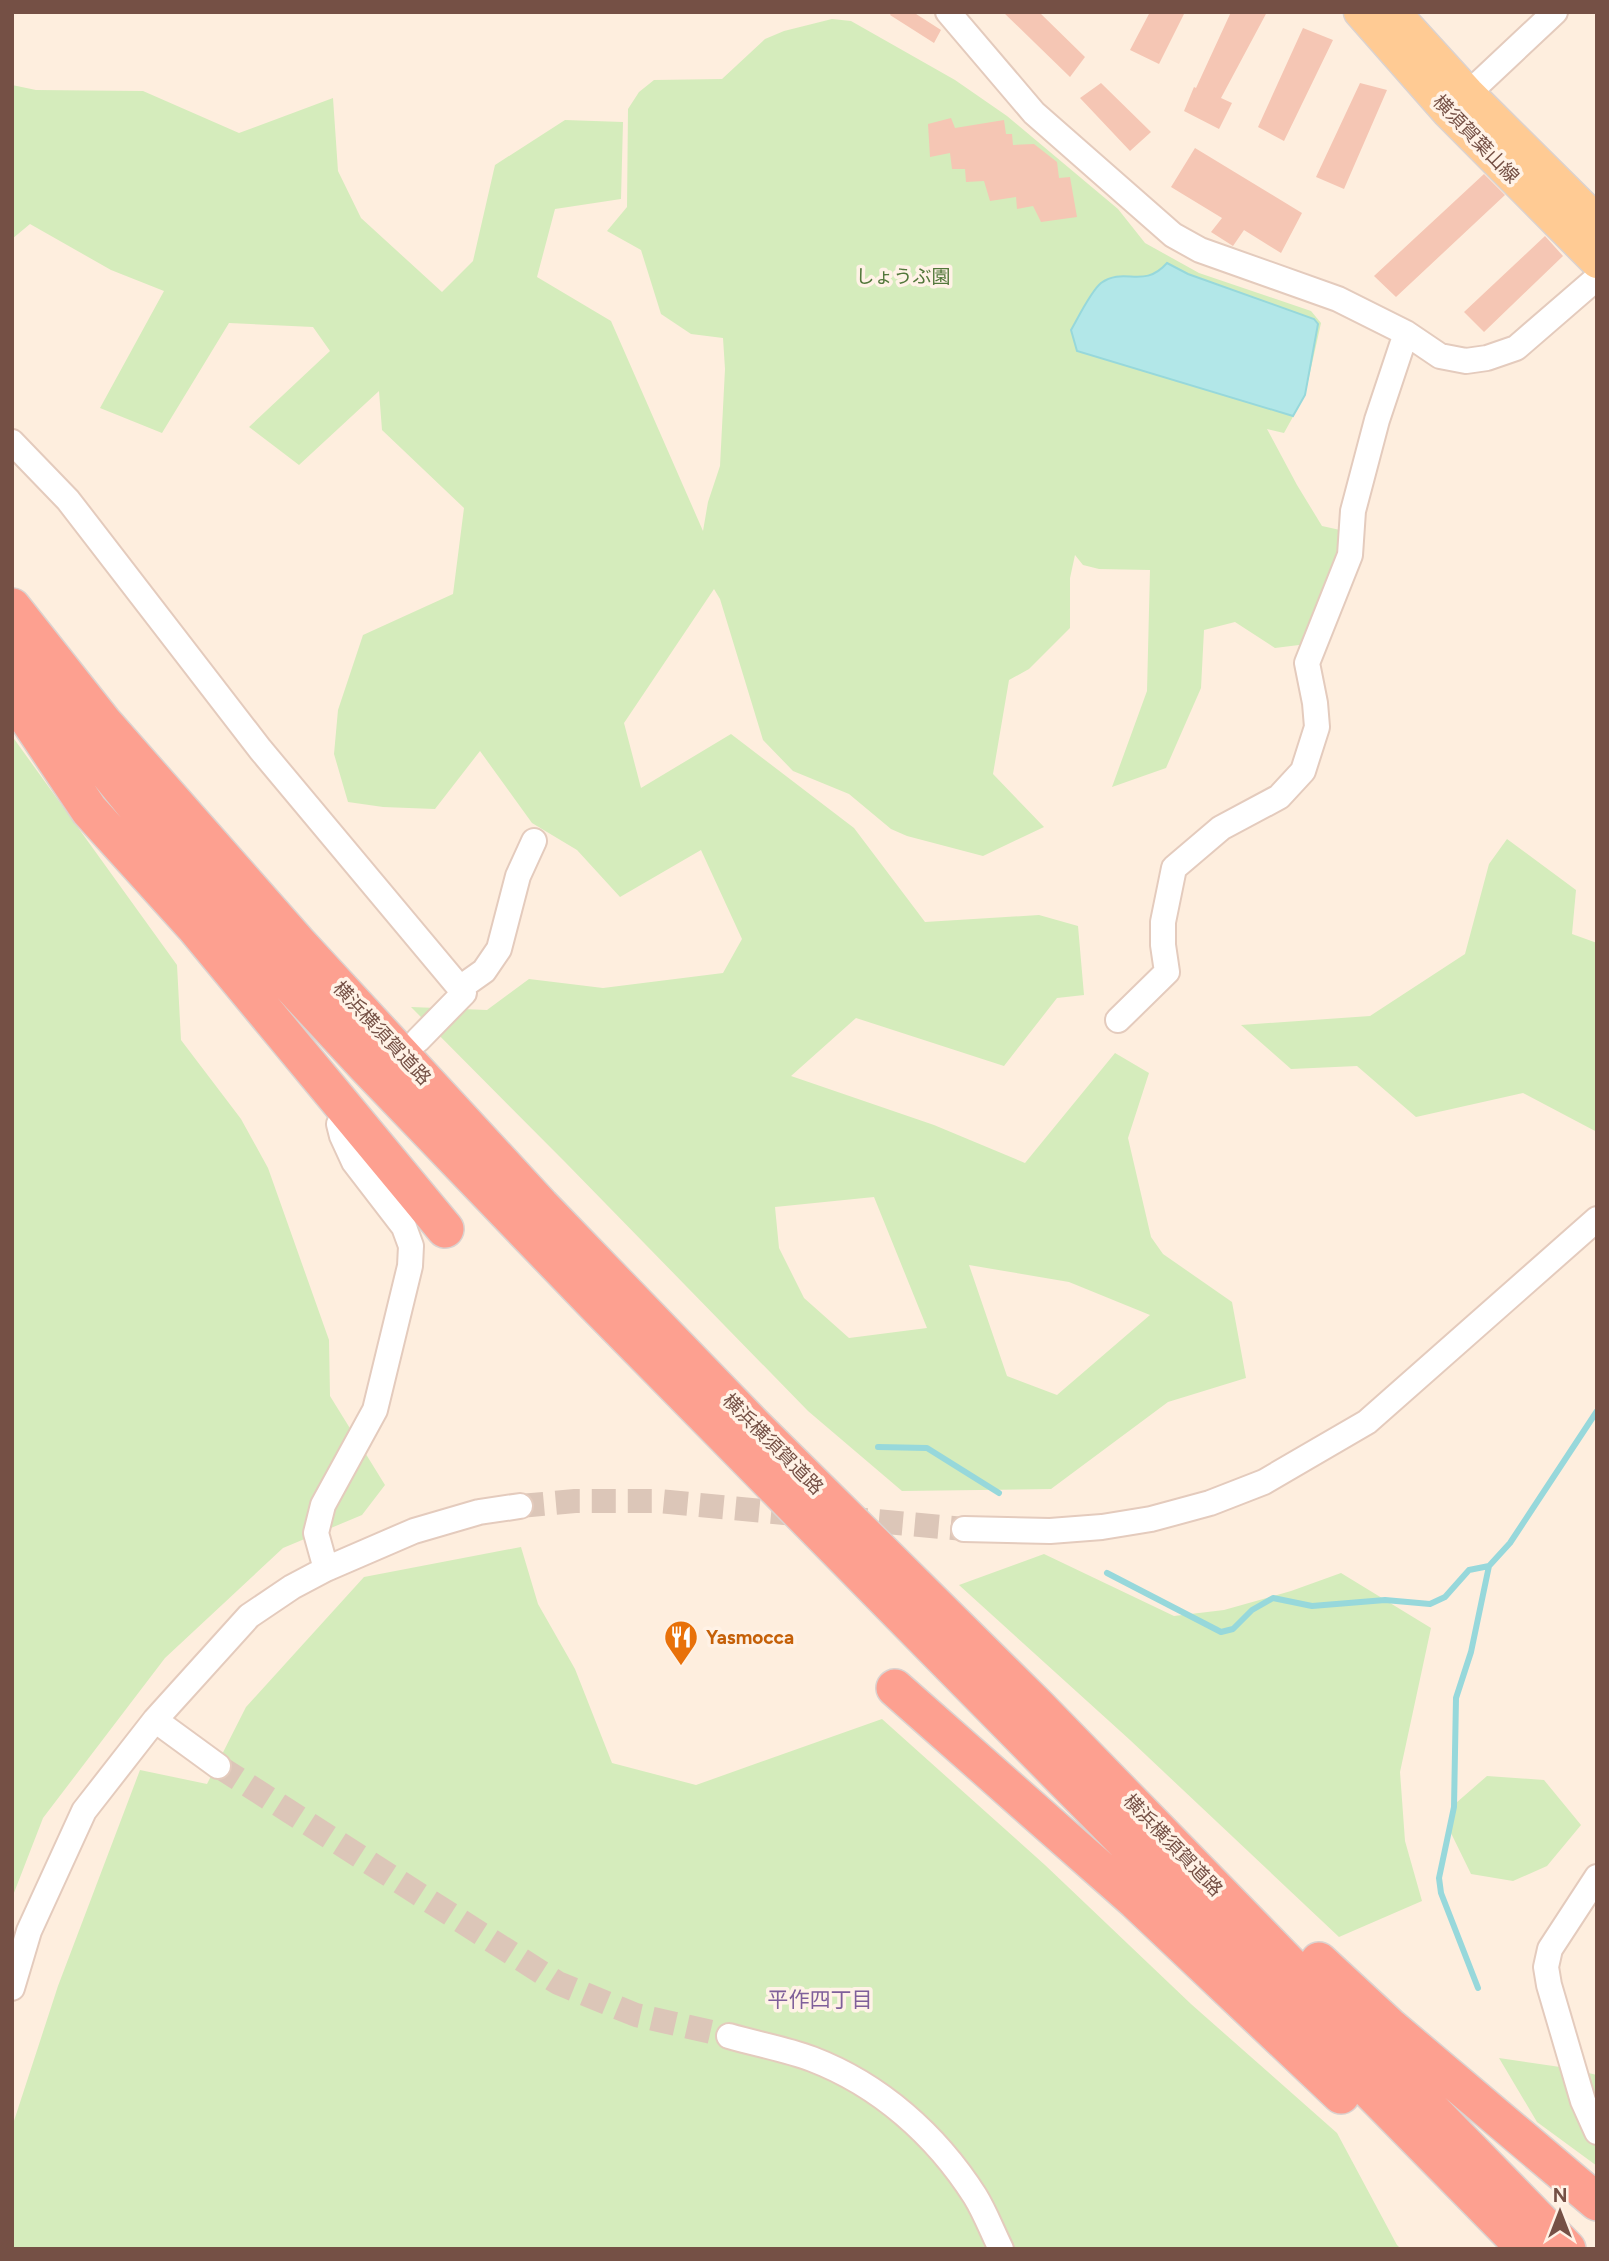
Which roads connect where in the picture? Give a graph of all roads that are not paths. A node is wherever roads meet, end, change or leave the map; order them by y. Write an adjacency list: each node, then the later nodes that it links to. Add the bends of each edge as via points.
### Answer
1 (948, 12): 9 (street, via 1034,113 1173,235 1200,250 1338,299)
2 (1360, 12): 5 (main road, 横須賀葉山線)
3 (1394, 12): 5 (main road, 横須賀葉山線)
4 (1555, 12): 5 (street)
5 (1458, 102): 6 (main road, 横須賀葉山線); 7 (main road, 横須賀葉山線)
6 (1597, 221)
7 (1597, 261)
8 (1597, 278): 9 (street, via 1516,348 1487,358 1466,361 1440,356)
9 (1406, 333): 16 (street, via 1353,511 1350,555 1307,663 1317,727 1303,771 1279,797 1221,828 1174,868 1163,922 1167,972)
10 (12, 442): 15 (street, via 68,500 260,750)
11 (12, 607): 25 (highway, 横浜横須賀道路, via 103,722 297,942 541,1206 753,1425)
12 (12, 654): 35 (highway, 横浜横須賀道路, via 209,898 366,1066)
13 (12, 695): 20 (highway, via 89,810 194,926)
14 (534, 841): 15 (street, via 499,949 484,971)
15 (460, 988): 17 (street, via 464,993)
16 (1118, 1020)
17 (418, 1040)
18 (339, 1124): 23 (street, via 354,1162 404,1227 411,1246 375,1410 323,1505 316,1533)
19 (1597, 1219): 22 (street, via 1367,1422 1264,1482 1210,1503 1102,1527)
20 (446, 1229)
21 (520, 1506): 23 (street, via 479,1512 414,1531)
22 (964, 1529)
23 (326, 1569): 26 (street, via 249,1616)
24 (895, 1688): 34 (highway, via 1136,1901)
25 (1038, 1707): 32 (highway, via 1389,2026); 36 (highway, 横浜横須賀道路)
26 (155, 1720): 27 (street); 29 (street, via 84,1811 29,1931)
27 (218, 1766)
28 (1597, 1877): 31 (street, via 1550,1949 1546,1967 1583,2101)
29 (12, 1988)
30 (729, 2036): 33 (street, via 811,2059 887,2099 942,2150 975,2197)
31 (1597, 2132)
32 (1597, 2202)
33 (1001, 2249)
34 (1506, 2249)
35 (1526, 2249)
36 (1567, 2249)

